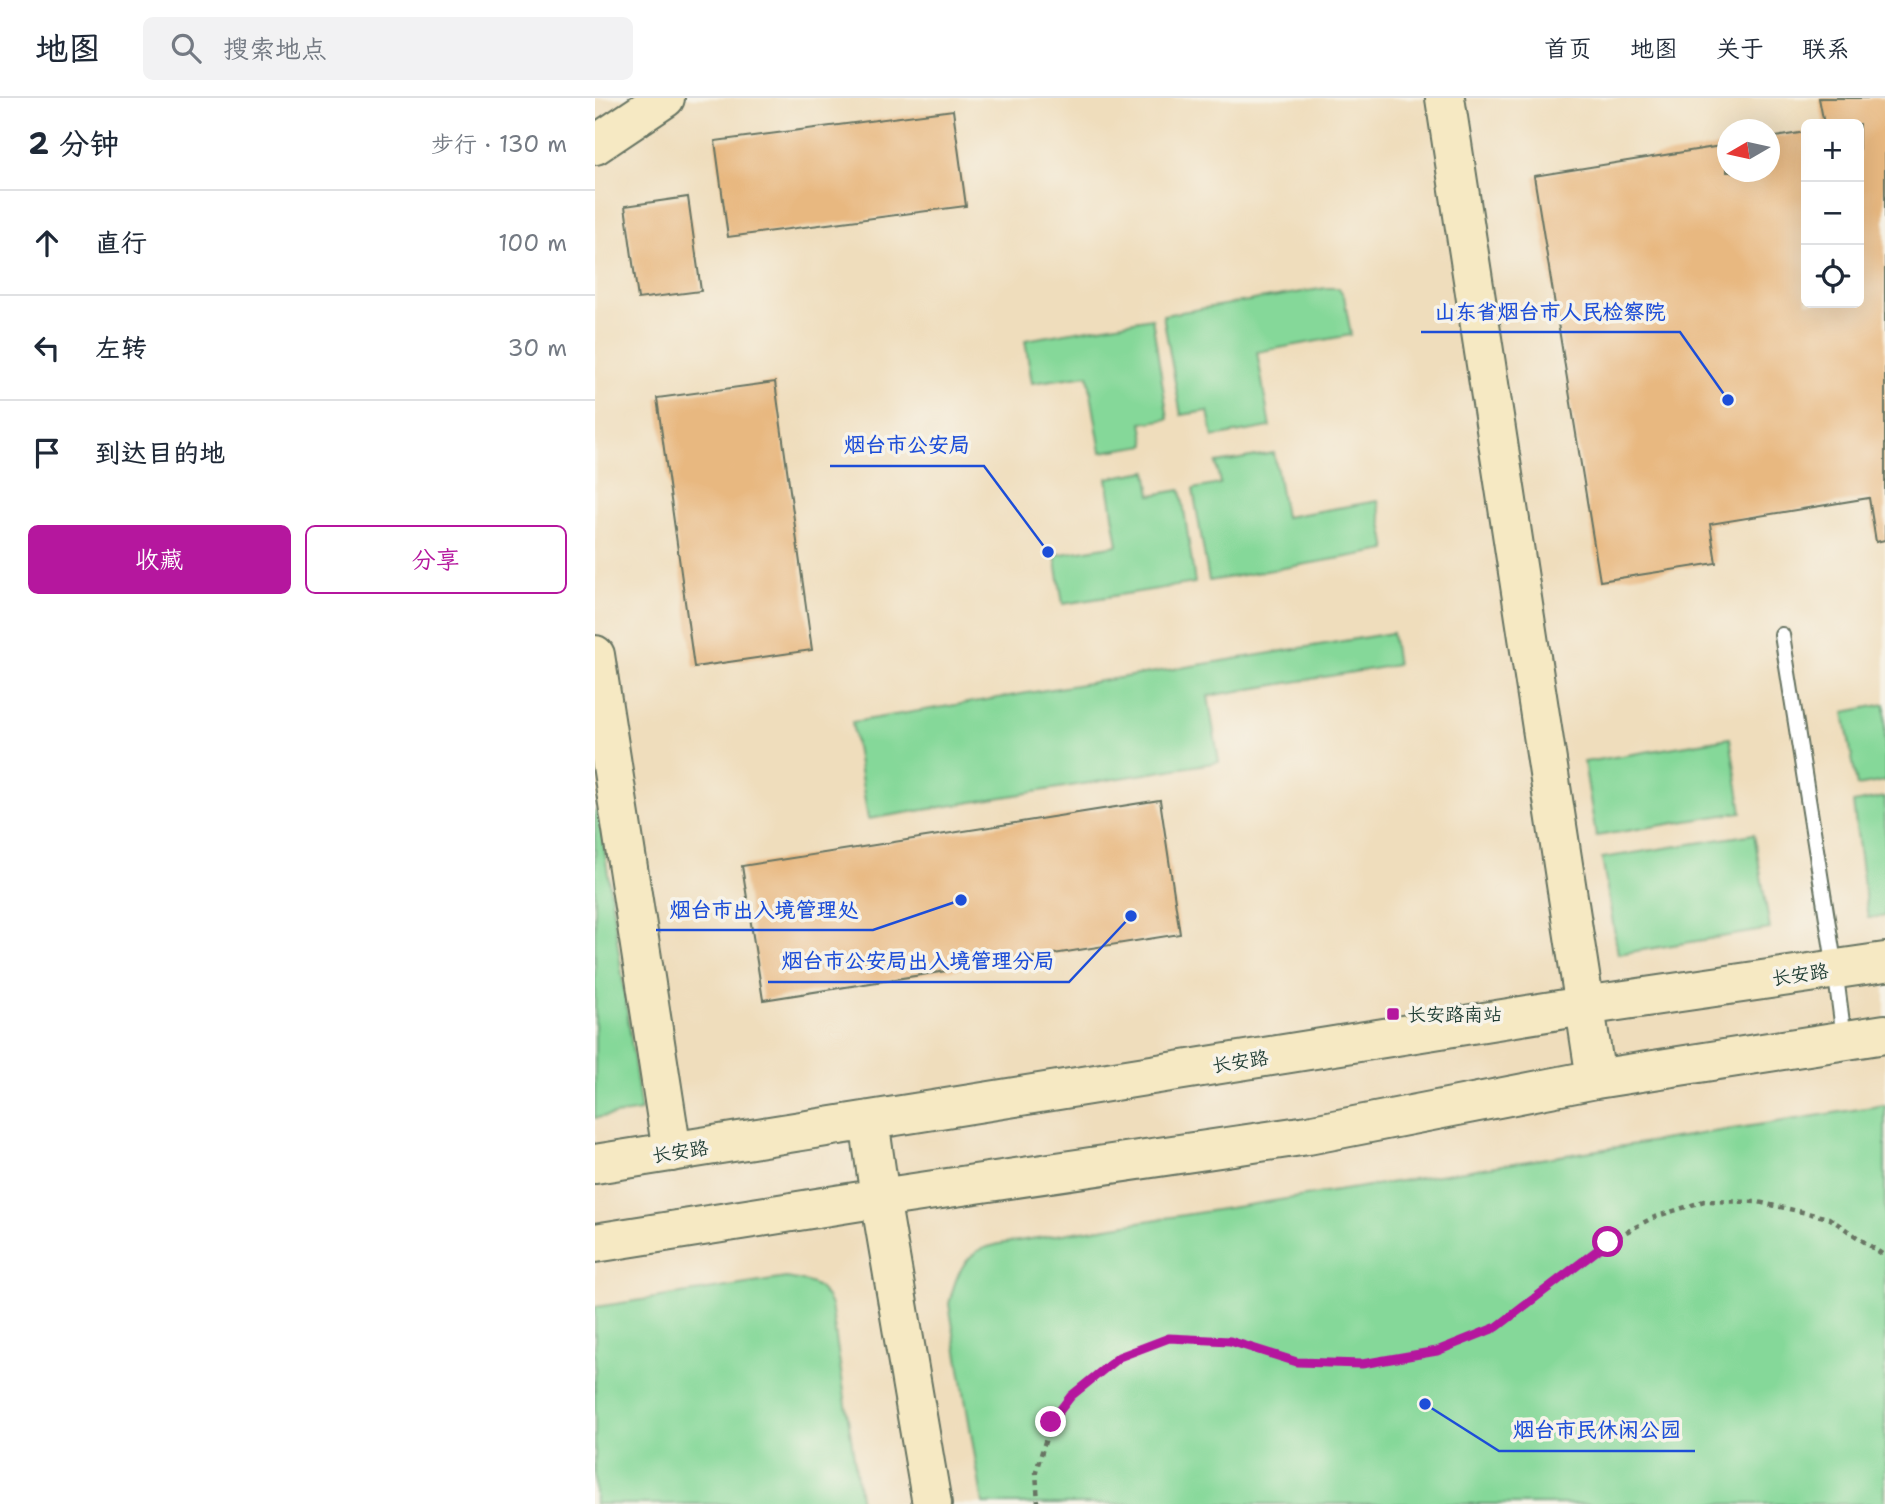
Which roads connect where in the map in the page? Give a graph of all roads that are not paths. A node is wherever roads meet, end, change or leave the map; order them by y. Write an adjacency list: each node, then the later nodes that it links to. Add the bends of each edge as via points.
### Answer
1 (665, 98): 3 (street)
2 (1445, 98): 8 (street)
3 (595, 145)
4 (1782, 635): 7 (lane)
5 (595, 656): 13 (street)
6 (1885, 962): 7 (street, 长安路)
7 (1835, 969): 8 (street, 长安路); 10 (lane)
8 (1584, 1006): 11 (street); 12 (street, 长安路)
9 (1885, 1034): 10 (street)
10 (1845, 1040): 11 (street)
11 (1596, 1079): 15 (street, via 1308,1135)
12 (869, 1120): 13 (street, 长安路); 15 (street)
13 (671, 1152): 14 (street, 长安路)
14 (595, 1164)
15 (880, 1198): 16 (street); 17 (street)
16 (595, 1243)
17 (932, 1504)

